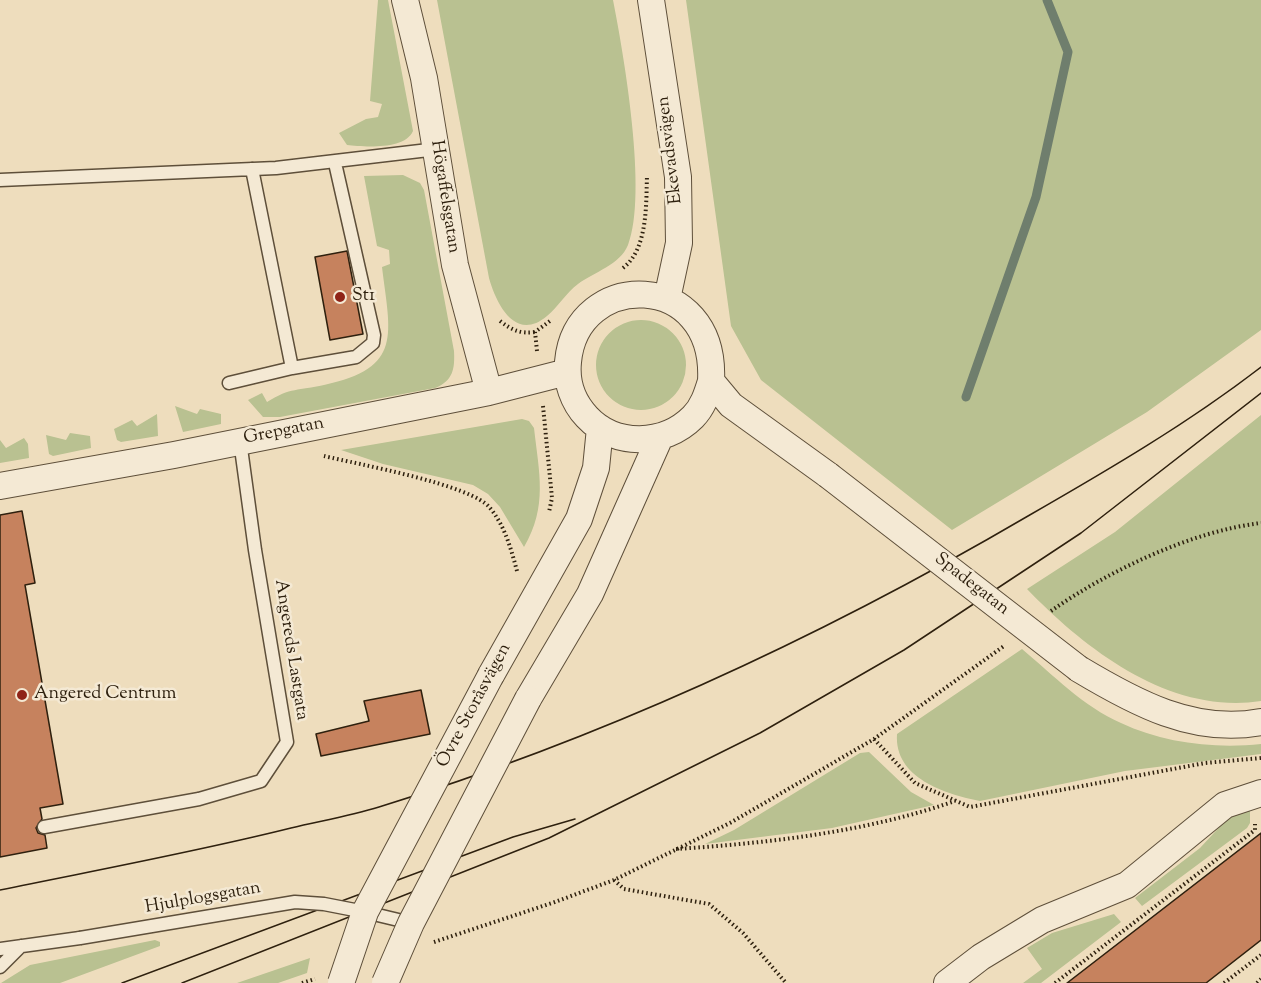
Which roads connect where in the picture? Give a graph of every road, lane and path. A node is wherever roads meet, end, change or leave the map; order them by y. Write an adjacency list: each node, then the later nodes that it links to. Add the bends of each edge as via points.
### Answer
1 (405, 0): 3 (street, Högaffelsgatan)
2 (651, 0): 7 (street, Ekevadsvägen, via 678,177 679,243)
3 (436, 149): 4 (lane); 12 (street, Högaffelsgatan, via 455,265)
4 (335, 163): 5 (lane); 8 (lane, via 373,343 356,357)
5 (252, 169): 6 (lane); 8 (lane)
6 (0, 180)
7 (667, 299): 9 (street, via 643,294 619,297 597,308 580,326 569,348); 10 (street, via 699,324 708,341)
8 (292, 368): 11 (lane)
9 (567, 372): 12 (street, Grepgatan); 13 (street, via 577,404)
10 (711, 381): 14 (street, via 694,416); 22 (street, Spadegatan, bridge, via 731,405 1079,669 1131,699 1185,720 1218,725)
11 (228, 383)
12 (489, 392): 15 (street, Grepgatan)
13 (600, 428): 14 (street, via 629,439); 30 (street, Övre Storåsvägen, bridge, via 596,468 579,519)
14 (660, 437): 31 (street, bridge, via 590,594 528,699)
15 (240, 441): 17 (street, Grepgatan); 27 (lane, Angereds Lastgata, via 287,742 261,781 199,799)
16 (322, 455): 19 (path, via 468,492 489,506 506,534)
17 (0, 486)
18 (1261, 522): 20 (path, via 1202,534 1098,582)
19 (519, 574)
20 (1045, 616)
21 (1007, 644): 23 (path)
22 (1261, 722)
23 (874, 740): 26 (path, via 915,783); 28 (path, via 730,823)
24 (1261, 758): 26 (path, via 1205,763 970,807)
25 (1259, 793): 41 (street, via 1225,805 1127,885 1042,920); 42 (path, via 1255,830)
26 (956, 801): 28 (path, via 922,813 832,832)
27 (44, 827)
28 (674, 849): 29 (path)
29 (614, 880): 32 (path); 40 (path, via 624,889 709,904 743,933)
30 (365, 912): 31 (lane, Hjulplogsgatan); 33 (lane, Hjulplogsgatan, bridge, via 324,903 294,902); 38 (street, Övre Storåsvägen, bridge)
31 (411, 923): 39 (street, bridge)
32 (448, 937)
33 (21, 946): 34 (lane, Hjulplogsgatan); 36 (lane)
34 (0, 949)
35 (1261, 955): 43 (path)
36 (0, 967)
37 (1261, 979): 44 (path)
38 (341, 983)
39 (386, 983)
40 (786, 983)
41 (947, 983)
42 (1055, 983)
43 (1224, 983)
44 (1257, 983)

